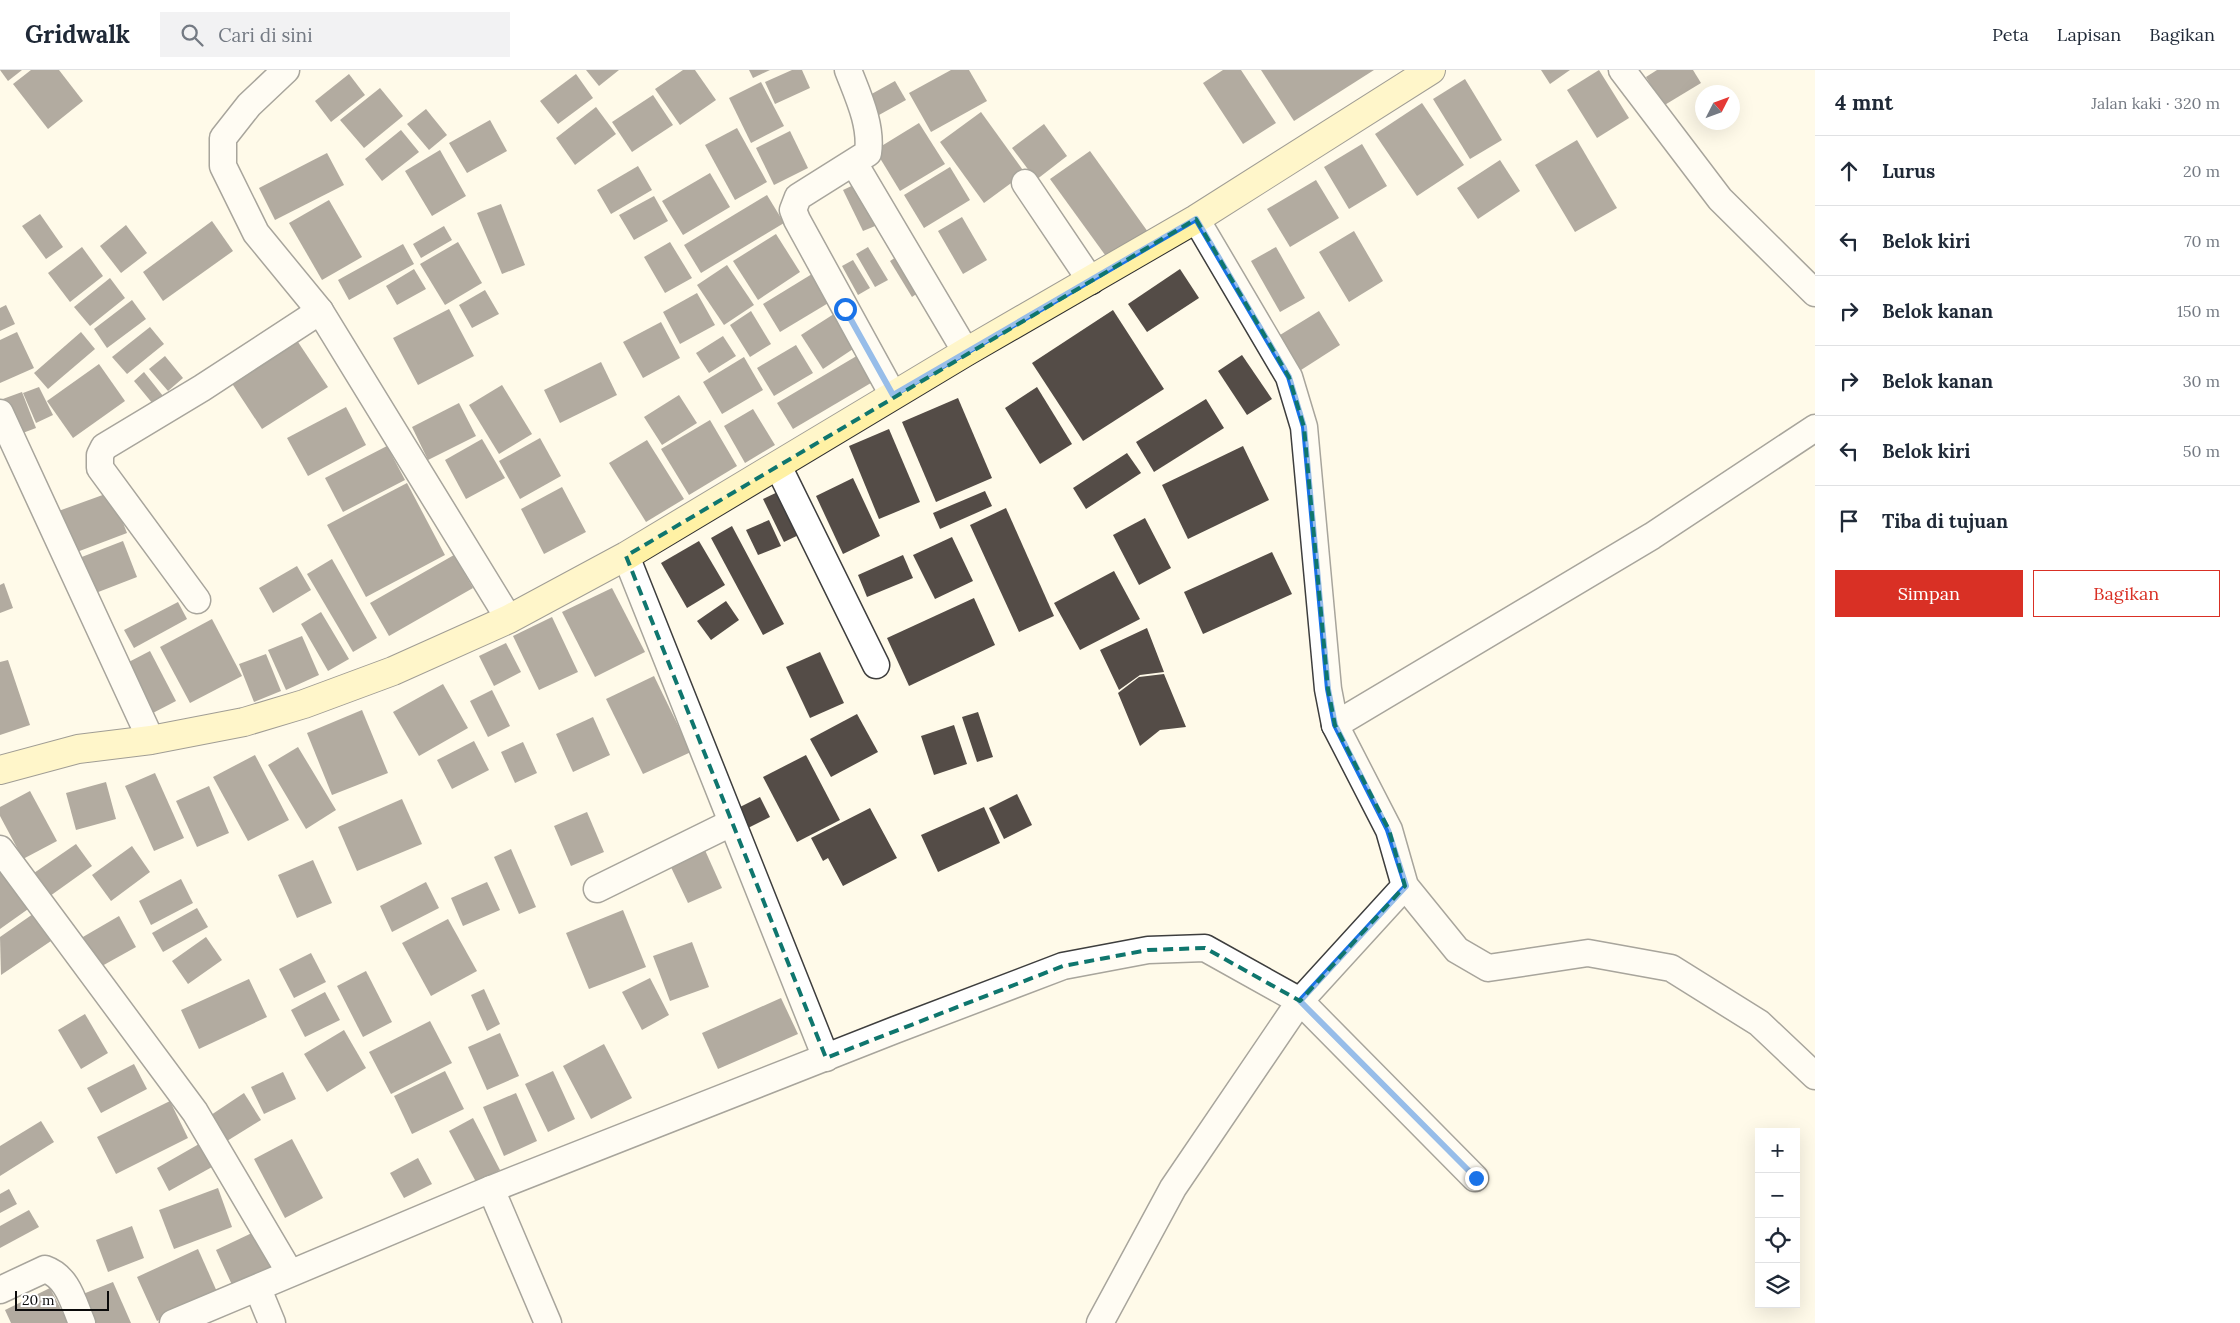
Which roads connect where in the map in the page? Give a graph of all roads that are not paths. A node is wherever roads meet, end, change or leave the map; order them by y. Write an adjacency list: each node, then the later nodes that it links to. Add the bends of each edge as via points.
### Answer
1 (286, 70): 10 (street, via 249,105 223,138 223,166 256,233)
2 (848, 70): 5 (street, via 859,96 870,140 868,153)
3 (1431, 70): 7 (street)
4 (1622, 70): 9 (street, via 1720,199)
5 (854, 163): 11 (street); 12 (street, via 798,197 793,210)
6 (1025, 183): 8 (street)
7 (1196, 219): 8 (street); 20 (street, via 1289,377 1304,427 1328,689)
8 (1091, 281): 11 (street)
9 (1815, 293)
10 (320, 311): 17 (street, via 104,447 100,455 100,468); 18 (street)
11 (966, 352): 12 (street)
12 (893, 395): 15 (street)
13 (0, 413): 21 (street)
14 (1815, 428): 20 (street, via 1652,536)
15 (778, 466): 16 (street); 19 (street)
16 (626, 556): 18 (street); 23 (street)
17 (197, 600)
18 (509, 620): 21 (street, via 392,671 304,704 244,722)
19 (876, 665)
20 (1335, 725): 25 (street, via 1388,830)
21 (151, 740): 22 (street, via 78,749)
22 (0, 770)
23 (731, 823): 26 (street); 28 (street)
24 (0, 849): 32 (street, via 195,1112)
25 (1406, 886): 27 (street); 29 (street, via 1456,950 1488,968 1588,953 1671,968 1759,1023)
26 (597, 890)
27 (1300, 1001): 28 (street, via 1205,948 1148,950 1063,966); 30 (street); 39 (street, via 1173,1188)
28 (826, 1058): 31 (street)
29 (1815, 1076)
30 (1476, 1178)
31 (491, 1189): 32 (street); 38 (street)
32 (290, 1273): 33 (street)
33 (258, 1289): 36 (street); 37 (street)
34 (0, 1290): 35 (street, via 45,1269 56,1273 63,1281)
35 (82, 1323)
36 (173, 1323)
37 (272, 1323)
38 (548, 1323)
39 (1100, 1323)

